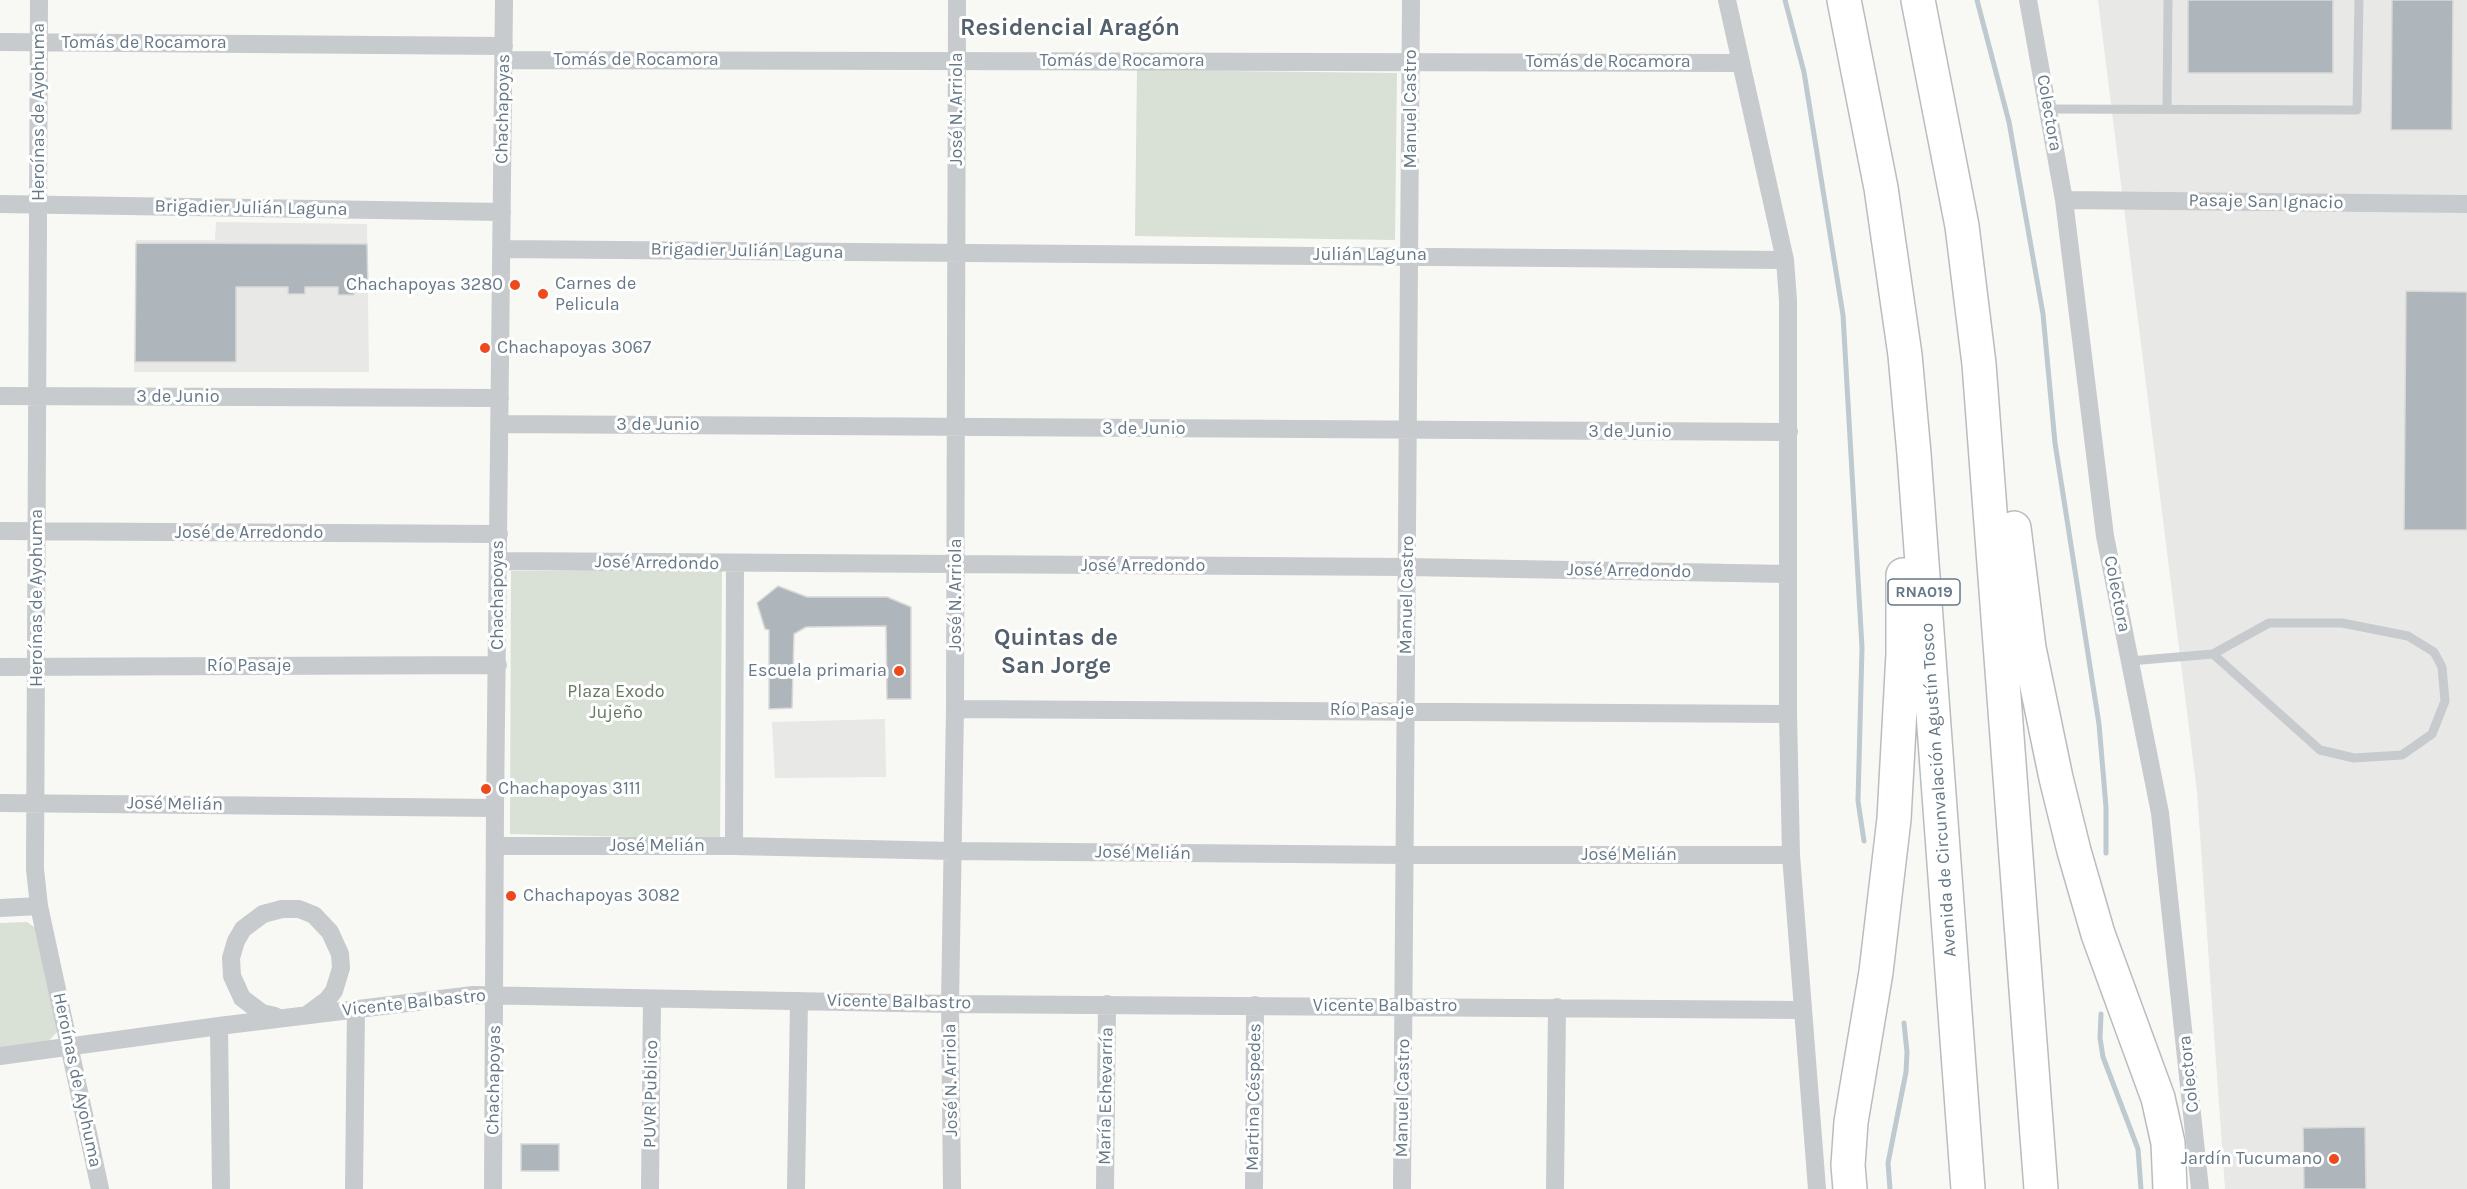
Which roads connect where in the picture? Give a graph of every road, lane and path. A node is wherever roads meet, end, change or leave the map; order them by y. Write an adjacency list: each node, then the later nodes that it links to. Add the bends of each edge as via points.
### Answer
1 (39, 0): 12 (street, Heroínas de Ayohuma)
2 (504, 0): 13 (street, Chachapoyas)
3 (957, 0): 14 (street, José N. Arriola)
4 (1411, 0): 15 (street, Manuel Castro)
5 (1728, 0): 16 (street)
6 (1844, 0): 36 (highway, Avenida de Circunvalación Agustín Tosco / RNA019, via 1883,199)
7 (1918, 0): 19 (highway)
8 (2028, 0): 17 (street, Colectora)
9 (2168, 0): 18 (lane)
10 (2359, 0): 18 (lane, via 2357,110)
11 (0, 42): 12 (street, Tomás de Rocamora)
12 (39, 42): 13 (street, Tomás de Rocamora); 22 (street, Heroínas de Ayohuma)
13 (504, 53): 14 (street, Tomás de Rocamora); 24 (street, Chachapoyas)
14 (957, 60): 15 (street, Tomás de Rocamora); 26 (street, José N. Arriola)
15 (1410, 61): 16 (street, Tomás de Rocamora); 27 (street, Manuel Castro)
16 (1740, 63): 28 (street)
17 (2048, 109): 18 (lane); 20 (street, Colectora)
18 (2167, 110)
19 (1944, 126): 92 (highway, via 1962,226 1985,428); 93 (highway, via 1979,218 1999,362 2016,553 2039,706 2098,934 2158,1098 2169,1143)
20 (2064, 200): 23 (street, Pasaje San Ignacio); 46 (street, Colectora, via 2105,536)
21 (0, 204): 22 (street, Brigadier Julián Laguna)
22 (39, 204): 24 (street, Brigadier Julián Laguna); 30 (street, Heroínas de Ayohuma)
23 (2467, 204)
24 (502, 212): 25 (street, Chachapoyas)
25 (502, 249): 26 (street, Brigadier Julián Laguna); 31 (street, Chachapoyas)
26 (956, 254): 27 (street, Julián Laguna); 33 (street, José N. Arriola)
27 (1410, 255): 28 (street, Julián Laguna); 34 (street, Manuel Castro)
28 (1785, 260): 35 (street)
29 (0, 396): 30 (street, 3 de Junio)
30 (37, 397): 31 (street, 3 de Junio); 38 (street, Heroínas de Ayohuma)
31 (500, 398): 32 (street, Chachapoyas)
32 (500, 424): 33 (street, 3 de Junio); 39 (street, Chachapoyas)
33 (956, 428): 34 (street, 3 de Junio); 42 (street, José N. Arriola)
34 (1408, 430): 35 (street, 3 de Junio); 43 (street, Manuel Castro)
35 (1789, 432): 44 (street)
36 (1914, 454): 90 (highway, via 1902,589 1903,654 1893,829 1876,972 1851,1122); 91 (highway, Avenida de Circunvalación Agustín Tosco / RNA019)
37 (0, 531): 38 (street, José de Arredondo)
38 (37, 532): 39 (street, José de Arredondo); 48 (street, Heroínas de Ayohuma)
39 (499, 534): 40 (street, Chachapoyas)
40 (499, 561): 41 (street, José Arredondo); 47 (street, Chachapoyas)
41 (735, 564): 42 (street, José Arredondo); 57 (street)
42 (956, 565): 43 (street, José Arredondo); 50 (street, José N. Arriola)
43 (1407, 567): 44 (street, José Arredondo); 51 (street, Manuel Castro)
44 (1787, 574): 52 (street)
45 (2214, 654): 45 (lane, via 2320,750 2354,758 2402,755 2432,734 2445,701 2442,667 2434,652 2408,636 2342,623 2270,623); 46 (lane)
46 (2130, 661): 94 (street, Colectora, via 2160,813)
47 (498, 666): 48 (street, Río Pasaje); 55 (street, Chachapoyas)
48 (37, 667): 49 (street, Río Pasaje); 54 (street, Heroínas de Ayohuma)
49 (0, 668)
50 (956, 709): 51 (street, Río Pasaje); 58 (street, José N. Arriola)
51 (1406, 710): 52 (street, Río Pasaje); 59 (street, Manuel Castro)
52 (1788, 714): 60 (street)
53 (0, 803): 54 (street, José Melián)
54 (34, 803): 55 (street, José Melián); 61 (street, Heroínas de Ayohuma)
55 (495, 808): 56 (street, Chachapoyas)
56 (495, 846): 57 (street, José Melián); 63 (street, Chachapoyas)
57 (734, 846): 58 (street, José Melián)
58 (953, 851): 59 (street, José Melián); 66 (street, José N. Arriola)
59 (1406, 855): 60 (street, José Melián); 69 (street, Manuel Castro)
60 (1791, 855): 72 (street)
61 (39, 906): 62 (street); 76 (street, Heroínas de Ayohuma)
62 (0, 908)
63 (495, 995): 64 (street, Vicente Balbastro); 71 (street, Vicente Balbastro, via 473,994); 81 (street, Chachapoyas)
64 (652, 1000): 65 (street, Vicente Balbastro); 82 (street, PUVR Publico)
65 (799, 1001): 66 (street, Vicente Balbastro); 83 (street)
66 (950, 1004): 67 (street, Vicente Balbastro); 84 (street, José N. Arriola)
67 (1107, 1004): 68 (street, Vicente Balbastro); 85 (street, María Echevarría)
68 (1255, 1005): 69 (street, Vicente Balbastro); 86 (street, Martina Céspedes)
69 (1404, 1007): 70 (street, Vicente Balbastro); 87 (street, Manuel Castro)
70 (1557, 1007): 72 (street, Vicente Balbastro); 88 (street)
71 (356, 1009): 73 (street, Vicente Balbastro); 80 (street)
72 (1803, 1010): 89 (street)
73 (307, 1015): 74 (street, Vicente Balbastro); 74 (street, via 334,990 341,968 340,954 330,932 314,915 299,909 282,909 263,914 243,929 231,958 232,976 242,998 262,1014)
74 (286, 1018): 75 (street, Vicente Balbastro)
75 (219, 1026): 76 (street, Vicente Balbastro); 79 (street)
76 (70, 1048): 77 (street, Vicente Balbastro); 78 (street, Heroínas de Ayohuma)
77 (0, 1056)
78 (100, 1189)
79 (221, 1189)
80 (354, 1189)
81 (493, 1189)
82 (650, 1189)
83 (796, 1189)
84 (952, 1189)
85 (1105, 1189)
86 (1254, 1189)
87 (1402, 1189)
88 (1555, 1189)
89 (1817, 1189)
90 (1850, 1189)
91 (1968, 1189)
92 (2041, 1189)
93 (2170, 1189)
94 (2200, 1189)

